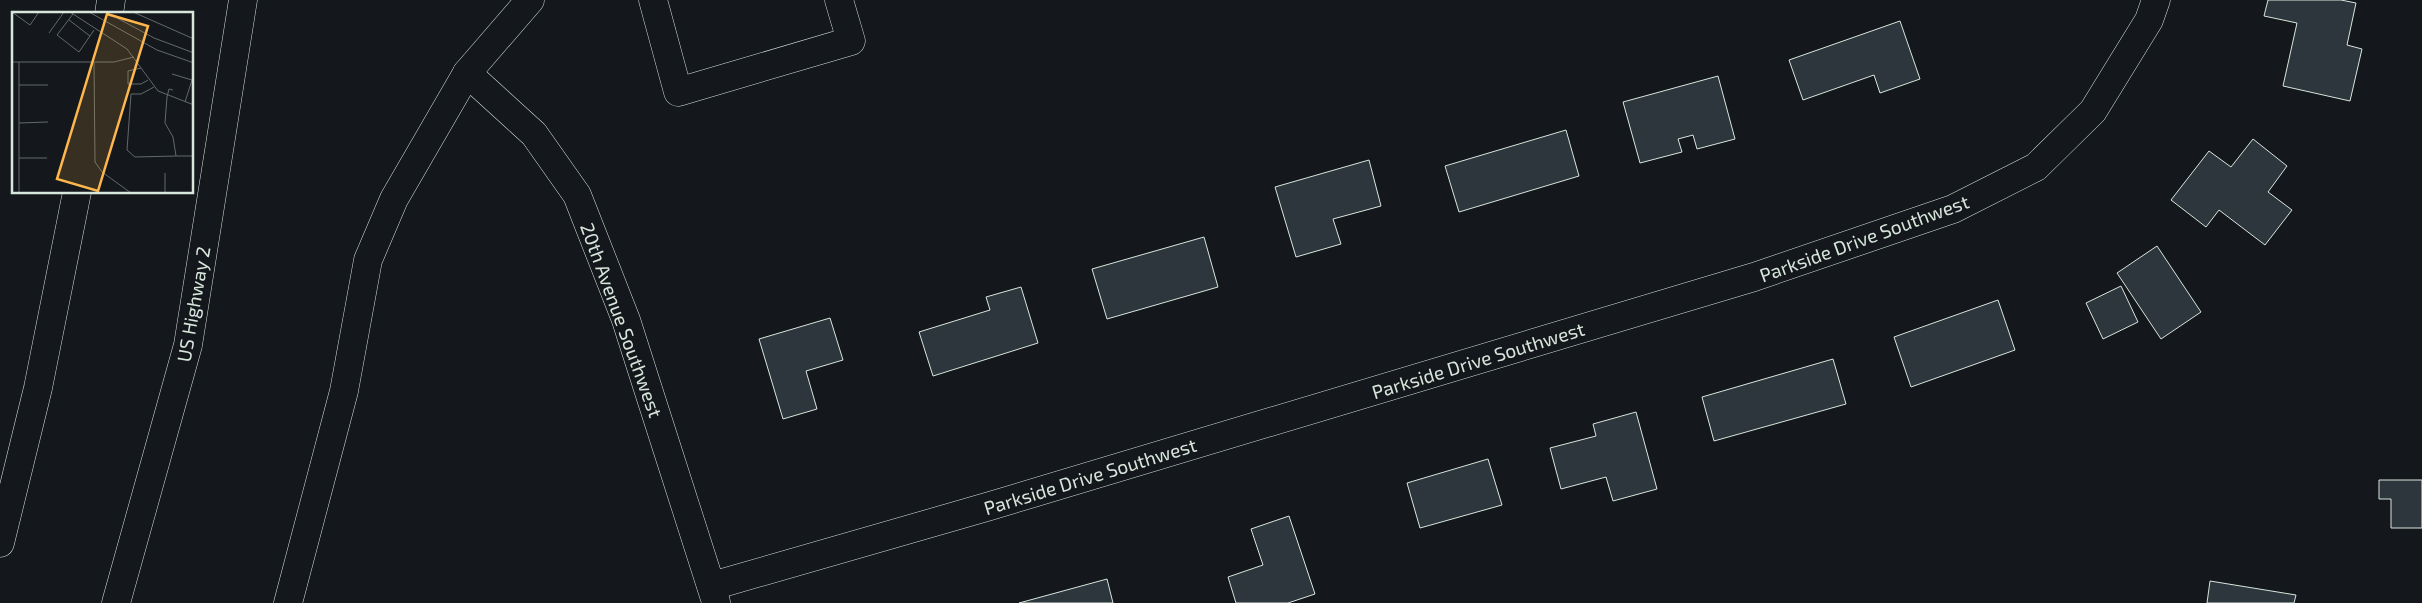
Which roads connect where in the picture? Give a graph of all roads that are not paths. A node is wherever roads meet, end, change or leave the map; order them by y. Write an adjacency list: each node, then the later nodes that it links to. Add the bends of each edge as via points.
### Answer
1 (244, 0): 10 (main road, US Highway 2, via 188,345)
2 (530, 0): 6 (main road)
3 (653, 0): 4 (main road, via 678,92 851,41)
4 (839, 0)
5 (2156, 0): 9 (main road, Parkside Drive Southwest, via 2149,20 2093,111 2036,167 1953,209 1754,277 990,506)
6 (467, 73): 9 (main road, 20th Avenue Southwest, via 534,134 577,195 626,320); 11 (main road, via 394,199 368,260 344,391)
7 (76, 194): 8 (main road, via 38,388)
8 (0, 543)
9 (714, 594)
10 (116, 603)
11 (288, 603)

